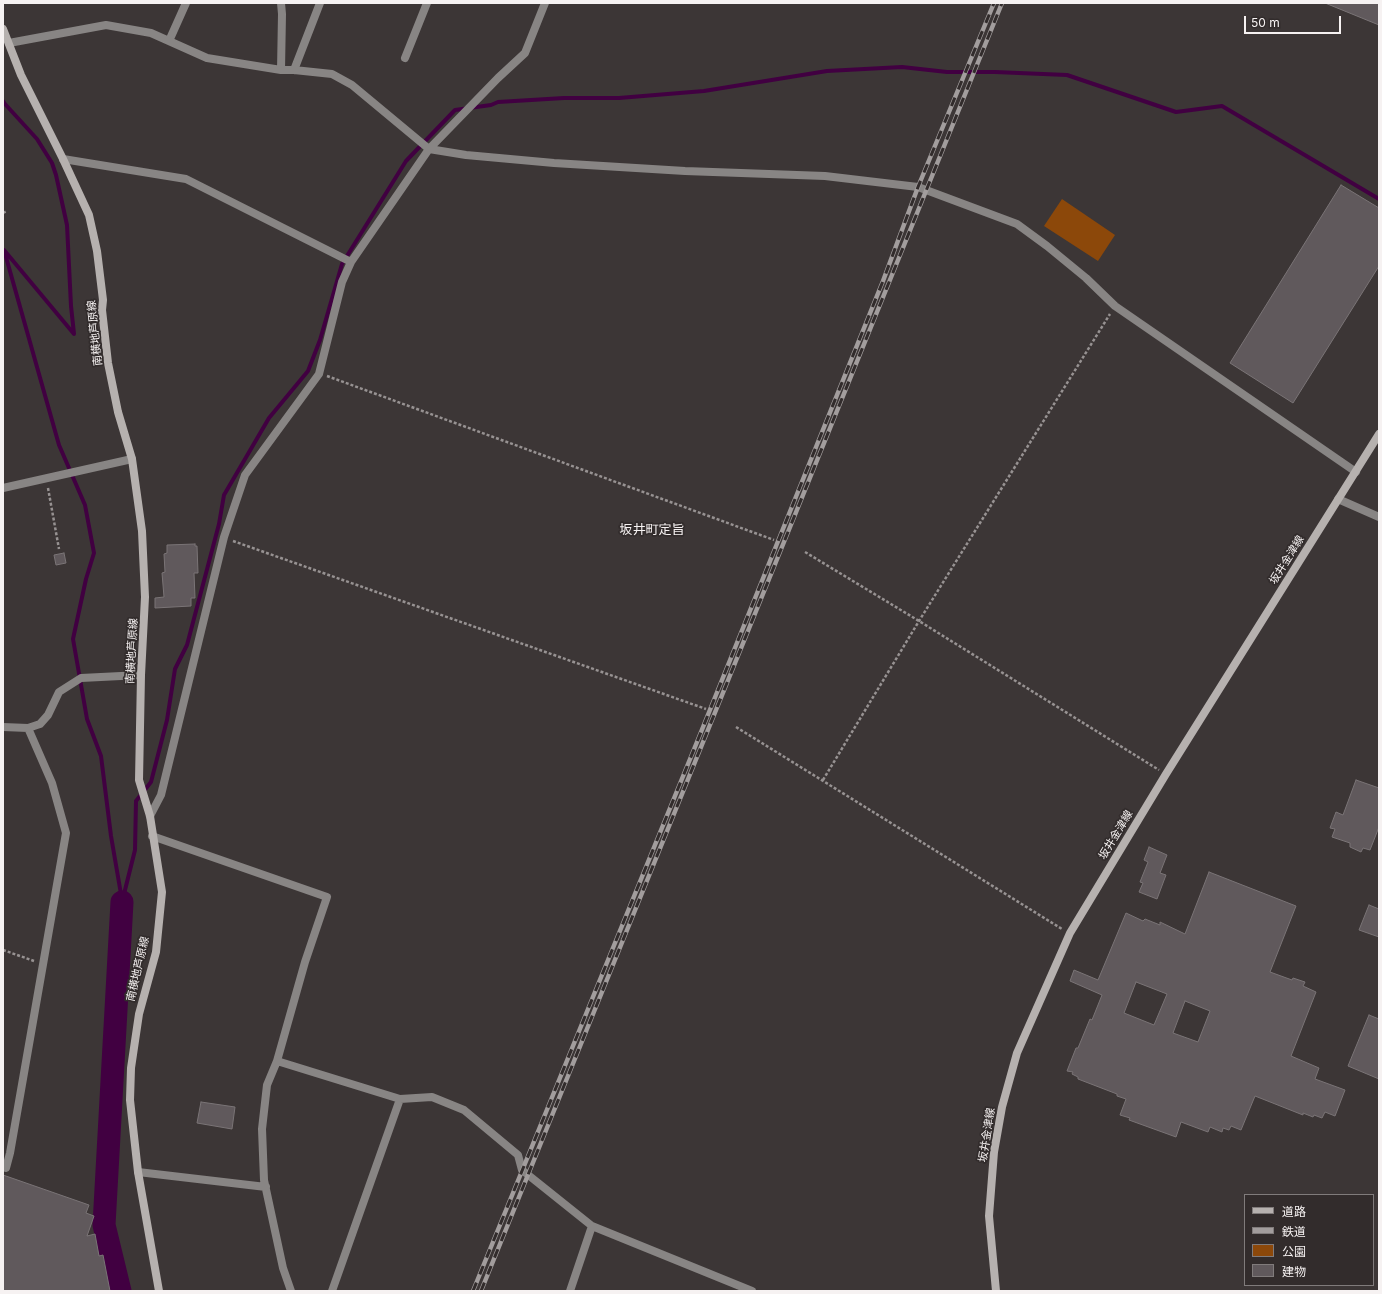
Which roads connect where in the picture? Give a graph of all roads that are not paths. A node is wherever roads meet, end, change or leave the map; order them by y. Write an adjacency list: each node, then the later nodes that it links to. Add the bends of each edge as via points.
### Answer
1 (186, 3): 7 (street)
2 (281, 3): 10 (street)
3 (320, 3): 11 (street)
4 (427, 3): 9 (street)
5 (545, 3): 12 (street, via 525,53)
6 (3, 28): 8 (main road, 南横地芦原線)
7 (169, 41): 8 (street, via 151,33 106,25); 10 (street, via 207,58)
8 (9, 43): 13 (main road, 南横地芦原線)
9 (405, 58)
10 (281, 70): 11 (street)
11 (294, 70): 12 (street, via 332,74 352,85)
12 (429, 149): 14 (street); 17 (street, via 554,163 825,176 918,187 1017,224 1086,278 1115,306)
13 (63, 159): 14 (street, via 186,179); 16 (main road, 南横地芦原線, via 89,215 98,258 108,363 118,412)
14 (352, 262): 24 (street, via 342,282 319,374 245,475 224,538 162,795)
15 (1379, 434): 17 (main road, 坂井金津線)
16 (132, 459): 18 (street); 21 (main road, 南横地芦原線, via 142,531 145,597)
17 (1356, 472): 19 (main road, 坂井金津線)
18 (3, 488)
19 (1338, 500): 20 (street); 37 (main road, 坂井金津線, via 1166,774 1070,933 1018,1053 1002,1107 994,1152 989,1216)
20 (1379, 517)
21 (141, 675): 23 (street, via 81,678 59,692 48,715 40,724); 24 (main road, 南横地芦原線, via 140,783)
22 (3, 727): 23 (street)
23 (28, 728): 28 (street, via 52,783 66,834 10,1153 6,1168)
24 (150, 816): 25 (main road, 南横地芦原線)
25 (152, 836): 26 (street, via 327,897 305,962); 29 (main road, 南横地芦原線, via 162,892 156,952 139,1014 130,1068 130,1100)
26 (277, 1061): 27 (street); 30 (street, via 268,1085 262,1130)
27 (400, 1099): 31 (street, via 432,1097 464,1110 518,1155 522,1170); 34 (street)
28 (3, 1167)
29 (138, 1172): 30 (street); 32 (main road, 南横地芦原線)
30 (266, 1188): 33 (street, via 283,1268)
31 (592, 1226): 35 (street); 36 (street)
32 (159, 1291)
33 (291, 1291)
34 (332, 1291)
35 (570, 1291)
36 (752, 1291)
37 (996, 1291)

